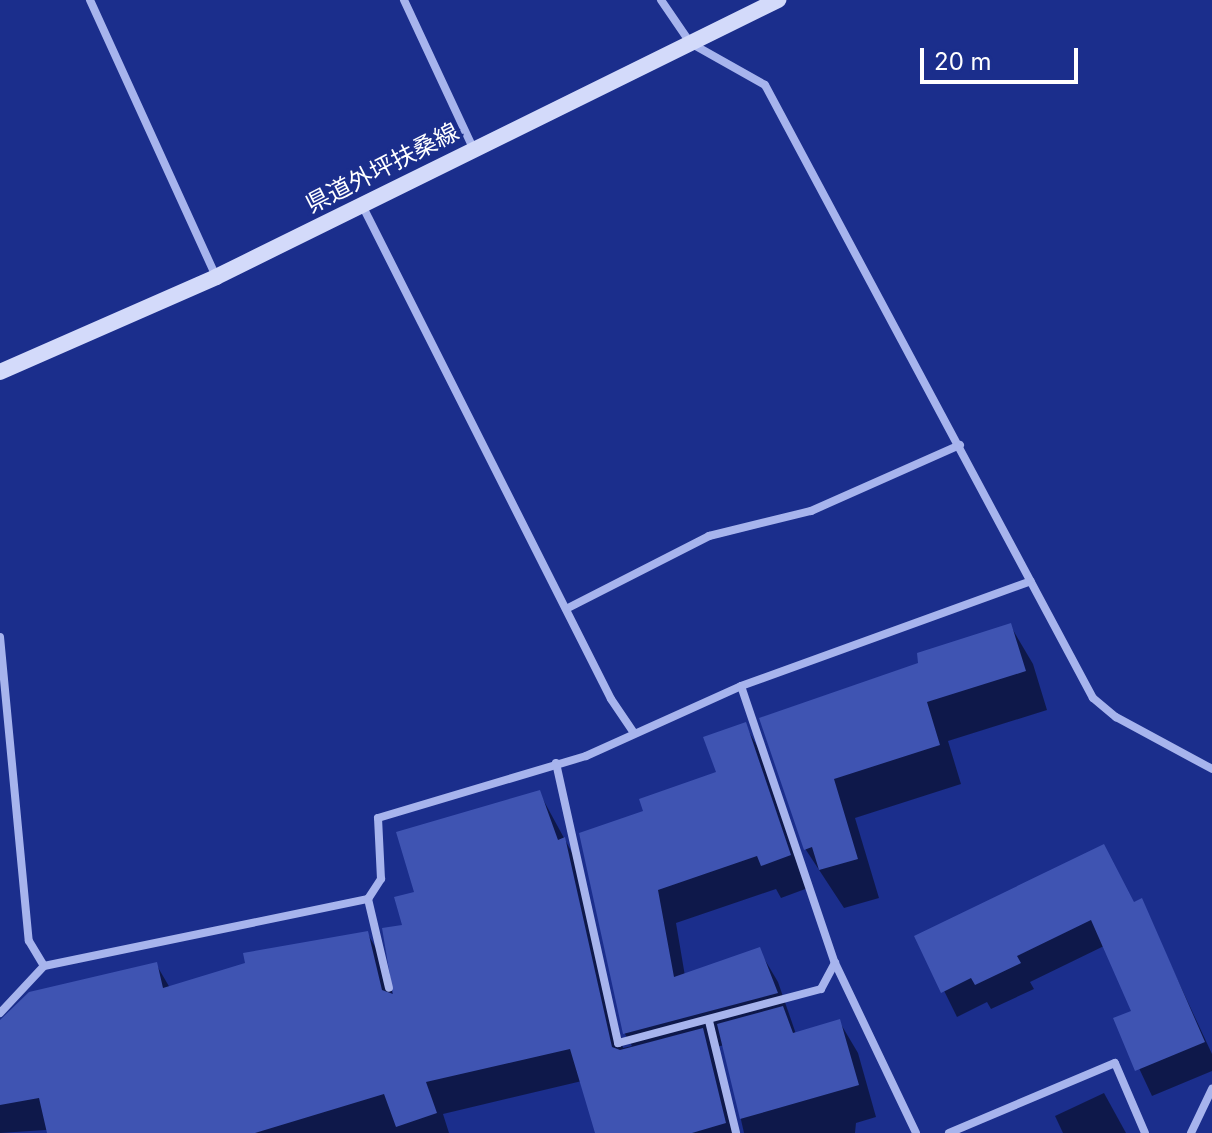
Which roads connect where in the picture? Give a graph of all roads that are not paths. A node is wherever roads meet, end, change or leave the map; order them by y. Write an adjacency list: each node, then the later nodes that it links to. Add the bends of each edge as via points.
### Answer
1 (90, 0): 8 (street)
2 (404, 0): 6 (street)
3 (661, 0): 5 (street)
4 (778, 0): 5 (main road, 県道外坪扶桑線)
5 (692, 43): 6 (main road, 県道外坪扶桑線); 10 (street, via 765,85)
6 (473, 148): 7 (main road, 県道外坪扶桑線)
7 (361, 205): 8 (main road, 県道外坪扶桑線); 12 (street)
8 (216, 277): 9 (main road, 県道外坪扶桑線)
9 (0, 372)
10 (960, 445): 11 (street); 12 (street, via 811,511 709,536)
11 (1031, 581): 14 (street); 18 (street, via 1093,698 1116,717)
12 (566, 609): 15 (street)
13 (0, 637): 16 (street)
14 (741, 686): 15 (street); 20 (street)
15 (634, 733): 17 (street, via 586,756)
16 (5, 744): 21 (street, via 29,941)
17 (556, 763): 19 (street, via 378,818 381,879); 24 (street, via 618,1043)
18 (1212, 769)
19 (368, 899): 21 (street); 22 (street)
20 (835, 963): 24 (street, via 821,989); 27 (street)
21 (44, 966): 23 (street)
22 (389, 988)
23 (0, 1013)
24 (709, 1021): 26 (street)
25 (1212, 1089): 30 (street)
26 (736, 1133)
27 (916, 1133)
28 (949, 1133): 29 (street, via 1115,1063)
29 (1145, 1133)
30 (1191, 1133)

